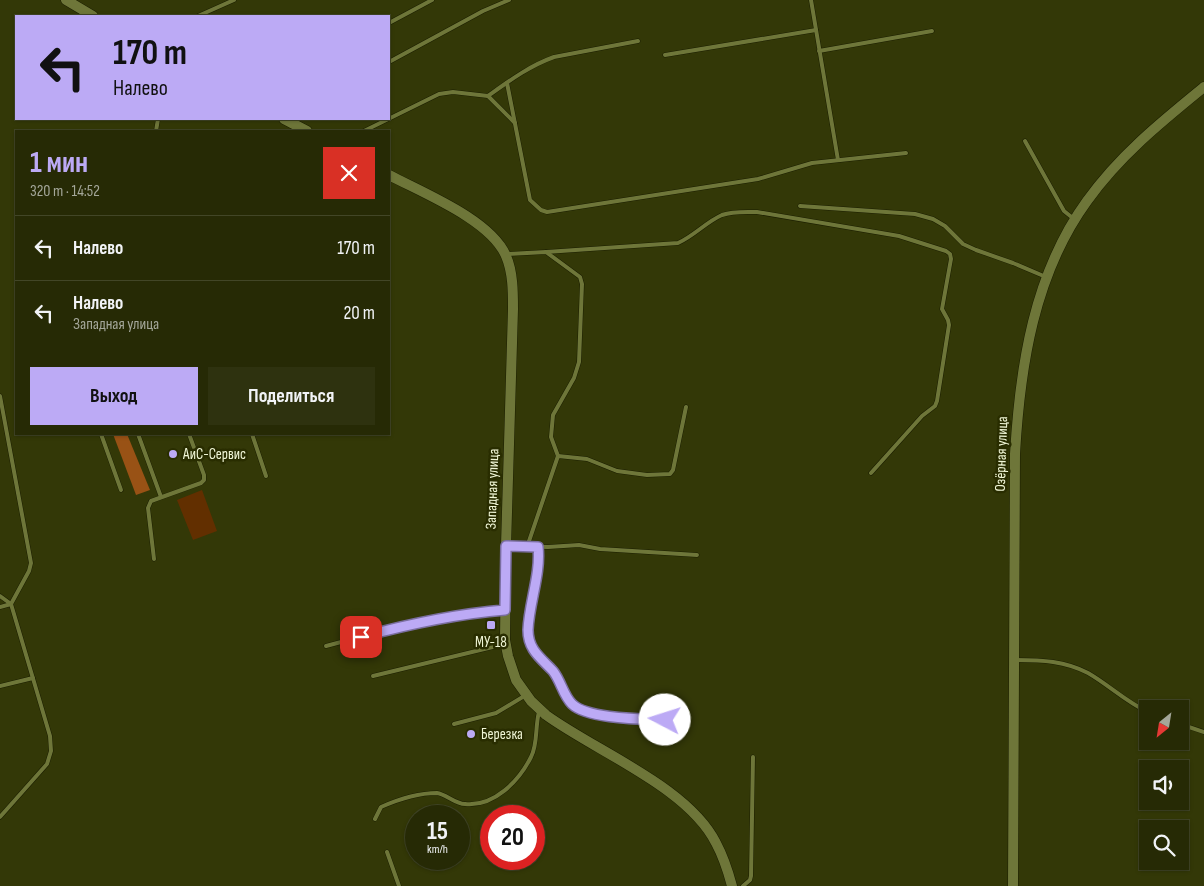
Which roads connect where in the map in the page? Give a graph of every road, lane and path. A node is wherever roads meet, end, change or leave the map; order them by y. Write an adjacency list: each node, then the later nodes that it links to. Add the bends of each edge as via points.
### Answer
1 (66, 0): 6 (street)
2 (234, 0): 7 (lane)
3 (432, 0): 8 (lane)
4 (509, 0): 14 (lane, via 483,10)
5 (811, 0): 9 (lane)
6 (91, 15)
7 (200, 15)
8 (390, 22)
9 (816, 30): 12 (lane); 13 (lane)
10 (932, 31): 12 (lane)
11 (638, 41): 15 (lane, via 554,57 528,68)
12 (820, 51): 24 (lane)
13 (665, 55)
14 (390, 61)
15 (507, 83): 17 (lane); 20 (lane)
16 (1204, 87): 27 (street, Озёрная улица, via 1125,155)
17 (488, 96): 18 (lane, via 453,92 439,94); 20 (lane)
18 (390, 118)
19 (386, 120): 21 (lane)
20 (515, 123): 24 (lane, via 530,200 547,212 758,179 812,163)
21 (366, 130)
22 (1026, 141): 27 (lane, via 1064,211)
23 (906, 153): 24 (lane)
24 (838, 160)
25 (390, 176): 29 (street, Западная улица, via 472,220 496,239)
26 (800, 206): 30 (lane, via 915,214 933,219 963,244)
27 (1074, 219): 30 (street, Озёрная улица)
28 (546, 252): 29 (lane); 38 (lane, via 580,277 582,284 578,362 574,378 553,415 551,437); 39 (lane, via 678,243 721,216 742,211 899,236 946,251 951,259 942,309 949,325 937,401)
29 (505, 254): 43 (street, Западная улица, via 513,309)
30 (1046, 277): 54 (street, Озёрная улица, via 1030,332 1019,393 1015,454)
31 (0, 396): 32 (lane)
32 (1, 402): 49 (lane, via 31,563)
33 (686, 407): 38 (lane, via 670,474 617,471 587,459)
34 (101, 435): 41 (lane)
35 (138, 435): 42 (lane)
36 (189, 435): 42 (lane, via 204,480)
37 (252, 435): 40 (lane)
38 (558, 456): 44 (lane)
39 (871, 473)
40 (266, 476)
41 (121, 490)
42 (161, 497): 47 (lane, via 151,501 148,508)
43 (506, 546): 44 (lane); 51 (street, Западная улица)
44 (527, 547): 45 (lane)
45 (538, 547): 46 (lane, via 579,545); 61 (lane, via 528,629 530,645 554,672 570,702 587,713)
46 (697, 555)
47 (154, 559)
48 (0, 596): 49 (lane)
49 (11, 604): 50 (lane); 56 (lane)
50 (0, 607)
51 (505, 610): 52 (street, Западная улица); 53 (lane, via 413,623)
52 (506, 644): 55 (lane); 58 (street, Западная улица, via 512,669)
53 (326, 646)
54 (1014, 660): 59 (lane, via 1056,661 1071,666 1088,673); 72 (street, Озёрная улица)
55 (373, 676)
56 (33, 678): 57 (lane); 66 (lane, via 52,751 38,776)
57 (0, 686)
58 (526, 695): 60 (street, Западная улица); 62 (lane, via 496,713)
59 (1139, 706)
60 (540, 710): 67 (lane, via 532,756 505,791 478,804 464,804 440,793 412,796 381,807); 70 (street, Западная улица, via 659,785 694,813 716,842)
61 (665, 720)
62 (454, 724)
63 (1189, 727): 64 (lane)
64 (1204, 732)
65 (753, 758): 71 (lane, via 751,876)
66 (0, 817)
67 (375, 819)
68 (387, 852): 69 (lane)
69 (400, 886)
70 (732, 886)
71 (744, 886)
72 (1013, 886)

